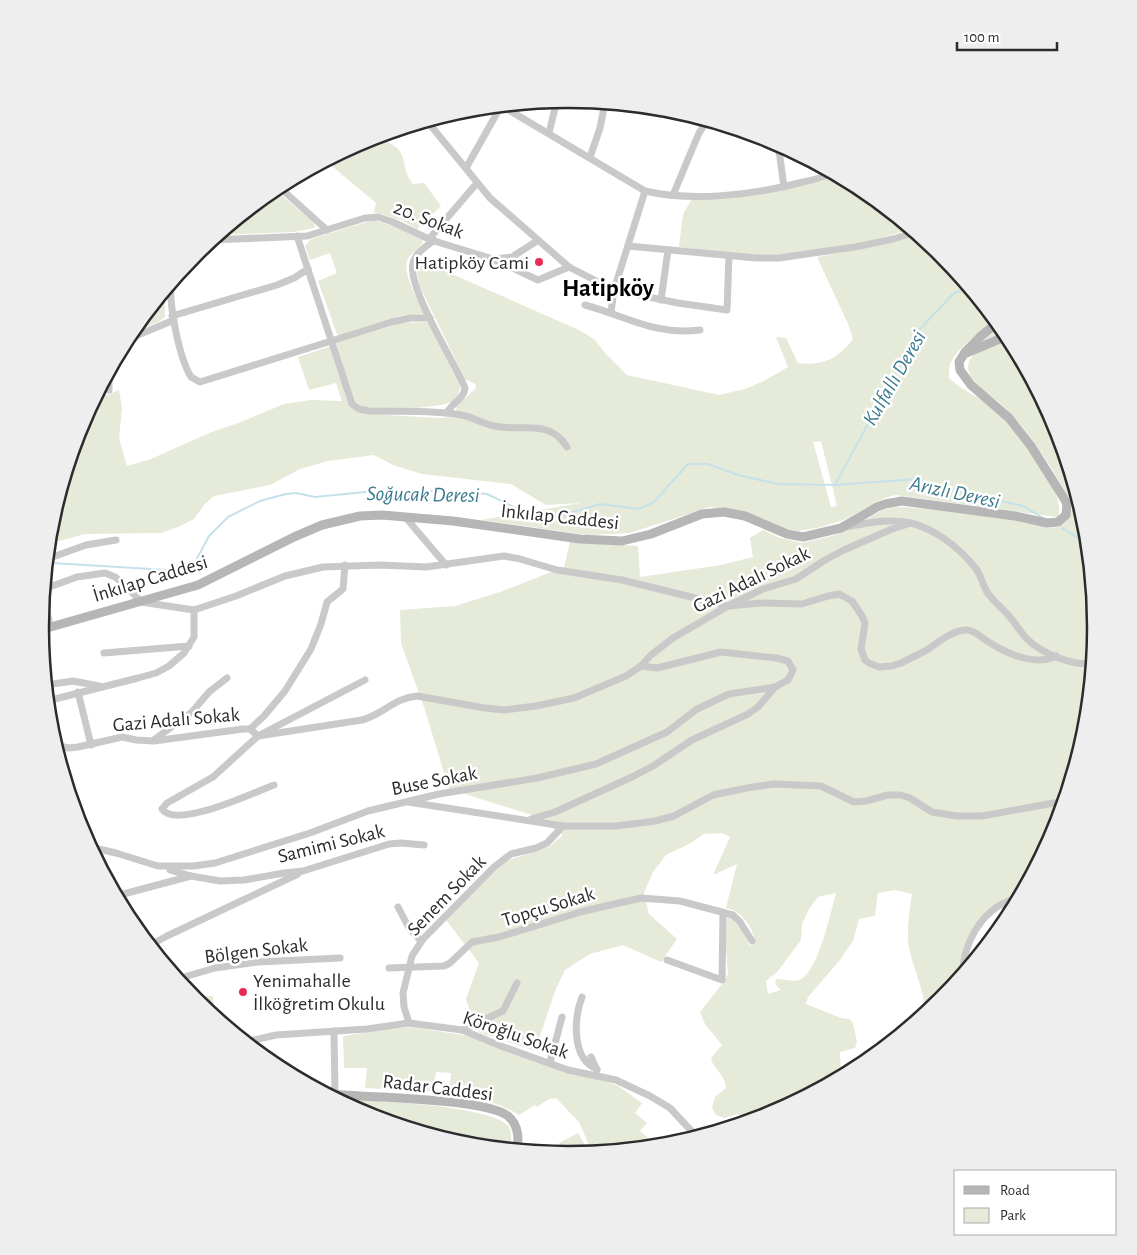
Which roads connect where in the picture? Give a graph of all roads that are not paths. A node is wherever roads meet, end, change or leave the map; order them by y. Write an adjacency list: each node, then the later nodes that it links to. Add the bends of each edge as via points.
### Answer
1 (555, 108): 7 (street)
2 (604, 109): 9 (street)
3 (511, 111): 7 (street)
4 (498, 112): 10 (street)
5 (704, 125): 16 (street)
6 (431, 126): 10 (street)
7 (549, 133): 9 (street)
8 (779, 153): 13 (street)
9 (590, 157): 14 (street)
10 (466, 168): 12 (street)
11 (825, 176): 13 (street)
12 (477, 183): 21 (street); 22 (street)
13 (784, 187): 16 (street, via 740,194)
14 (645, 191): 16 (street); 23 (street)
15 (285, 192): 17 (street)
16 (673, 195)
17 (327, 230): 19 (street, 20. Sokak); 21 (street, 20. Sokak, via 378,217)
18 (908, 234): 25 (street, via 875,244 798,256)
19 (297, 236): 20 (street, 20. Sokak); 28 (street)
20 (223, 239)
21 (431, 240): 26 (street, 20. Sokak); 35 (street, via 415,257 412,266 418,292)
22 (537, 241): 26 (street, via 512,257); 27 (street)
23 (628, 246): 24 (street); 29 (street)
24 (668, 250): 25 (street); 31 (street)
25 (729, 256): 31 (street, via 727,310)
26 (493, 259): 27 (street, 20. Sokak, via 538,280)
27 (569, 267): 29 (street)
28 (308, 269): 34 (street, via 277,285); 40 (street)
29 (614, 290): 31 (street); 33 (street)
30 (170, 294): 34 (street)
31 (661, 300)
32 (585, 305): 33 (street)
33 (611, 312): 37 (street, via 631,322 670,331)
34 (173, 318): 38 (street); 40 (street, via 188,373 193,380 203,382)
35 (430, 318): 40 (street, via 400,320); 44 (street, via 465,388 463,396 450,406)
36 (992, 327): 41 (street)
37 (700, 330)
38 (140, 333)
39 (1001, 339): 41 (street)
40 (332, 341): 44 (street, via 349,399 359,409)
41 (964, 354): 48 (street, İnkılap Caddesi, via 959,367 964,377 1009,418 1031,446 1065,500 1066,515 1058,522 1047,523 895,501 877,507)
42 (108, 386): 43 (street)
43 (108, 390)
44 (447, 413): 45 (street, via 494,426 549,431)
45 (567, 447)
46 (406, 518): 48 (street, İnkılap Caddesi, via 610,541 651,534 714,512 745,516 775,531 794,536); 51 (street); 54 (street, İnkılap Caddesi, via 371,514 328,523 198,585)
47 (911, 523): 48 (street, via 888,520); 55 (street, Gazi Adalı Sokak, via 844,550 796,579 763,588); 60 (street, via 942,538 958,551 978,570 992,599 1027,639)
48 (841, 528)
49 (116, 540): 50 (street, via 86,545)
50 (54, 557)
51 (446, 564): 52 (street, via 416,568); 55 (street, via 504,556 520,558 557,570 622,580)
52 (345, 565): 56 (street, via 290,574); 70 (street, via 343,590 327,602 316,637 302,665 285,691)
53 (51, 587): 54 (street, via 78,577 105,573 123,583)
54 (141, 602): 56 (street); 57 (street, İnkılap Caddesi)
55 (728, 606): 60 (street, via 761,603 795,605 833,594 845,596 858,607 862,616 861,650 865,660 879,667 901,663 964,630 995,646 1038,661); 62 (street, Gazi Adalı Sokak, via 673,638)
56 (194, 610): 58 (street, via 195,632)
57 (49, 627)
58 (189, 646): 59 (street); 66 (street, via 163,670)
59 (104, 654)
60 (1056, 656): 61 (street)
61 (1087, 664)
62 (641, 666): 67 (street, via 657,668 722,652 776,658 788,662 793,670 788,680); 71 (street, Gazi Adalı Sokak, via 582,695 521,709 498,710 412,696 362,720)
63 (227, 678): 72 (street, via 209,692 192,712)
64 (365, 680): 71 (street)
65 (52, 684): 66 (street, via 73,681)
66 (101, 687): 68 (street)
67 (776, 687): 76 (street, Buse Sokak, via 729,694 698,709 666,732 586,767); 78 (street, via 748,714 692,740 644,771)
68 (78, 692): 69 (street); 73 (street)
69 (54, 699)
70 (250, 729): 71 (street, Gazi Adalı Sokak); 72 (street, Gazi Adalı Sokak)
71 (258, 736): 75 (street, via 214,777 162,809 172,815 191,814)
72 (152, 741): 73 (street, Gazi Adalı Sokak, via 122,737)
73 (91, 745): 74 (street, Gazi Adalı Sokak)
74 (63, 747)
75 (274, 785)
76 (405, 801): 78 (street); 82 (street, Buse Sokak, via 214,863)
77 (1058, 802): 79 (street, via 982,816 957,816 932,812 901,796 888,794 854,802 822,786 773,784 713,795 674,816 655,821 616,826)
78 (529, 820): 79 (street)
79 (563, 826): 89 (street, Senem Sokak, via 547,843 512,854 494,867)
80 (424, 845): 83 (street, Samimi Sokak, via 389,844)
81 (98, 849): 82 (street, Buse Sokak)
82 (158, 866): 84 (street, Samimi Sokak)
83 (303, 871): 84 (street, Samimi Sokak, via 232,881); 91 (street)
84 (191, 876): 85 (street)
85 (123, 894)
86 (1011, 901): 94 (street, via 988,915 972,937)
87 (398, 907): 89 (street, via 409,928)
88 (723, 913): 90 (street, Topçu Sokak, via 737,918); 93 (street, via 722,980); 95 (street, Topçu Sokak, via 680,901 641,898 584,910 499,937 472,942 444,966)
89 (421, 941): 95 (street, Senem Sokak, via 414,950)
90 (752, 941)
91 (155, 943)
92 (340, 958): 97 (street, Bölgen Sokak, via 258,962 214,968)
93 (667, 960)
94 (964, 965)
95 (409, 967): 96 (street, Topçu Sokak); 101 (street, Senem Sokak, via 403,999)
96 (389, 968)
97 (184, 977)
98 (517, 983): 102 (street, via 503,1011)
99 (582, 996): 107 (street, via 576,1027 580,1051 585,1062)
100 (562, 1017): 106 (street)
101 (409, 1023): 102 (street, Köroğlu Sokak); 103 (street, Köroğlu Sokak)
102 (462, 1030): 106 (street, Köroğlu Sokak)
103 (334, 1031): 104 (street, Köroğlu Sokak, via 276,1035); 108 (street)
104 (252, 1040)
105 (591, 1057): 107 (street)
106 (550, 1062): 107 (street, Köroğlu Sokak, via 580,1073)
107 (598, 1072): 110 (street, Köroğlu Sokak, via 662,1102)
108 (330, 1089)
109 (341, 1095): 111 (street, Radar Caddesi, via 489,1108 512,1120 518,1133)
110 (693, 1132)
111 (518, 1144)

